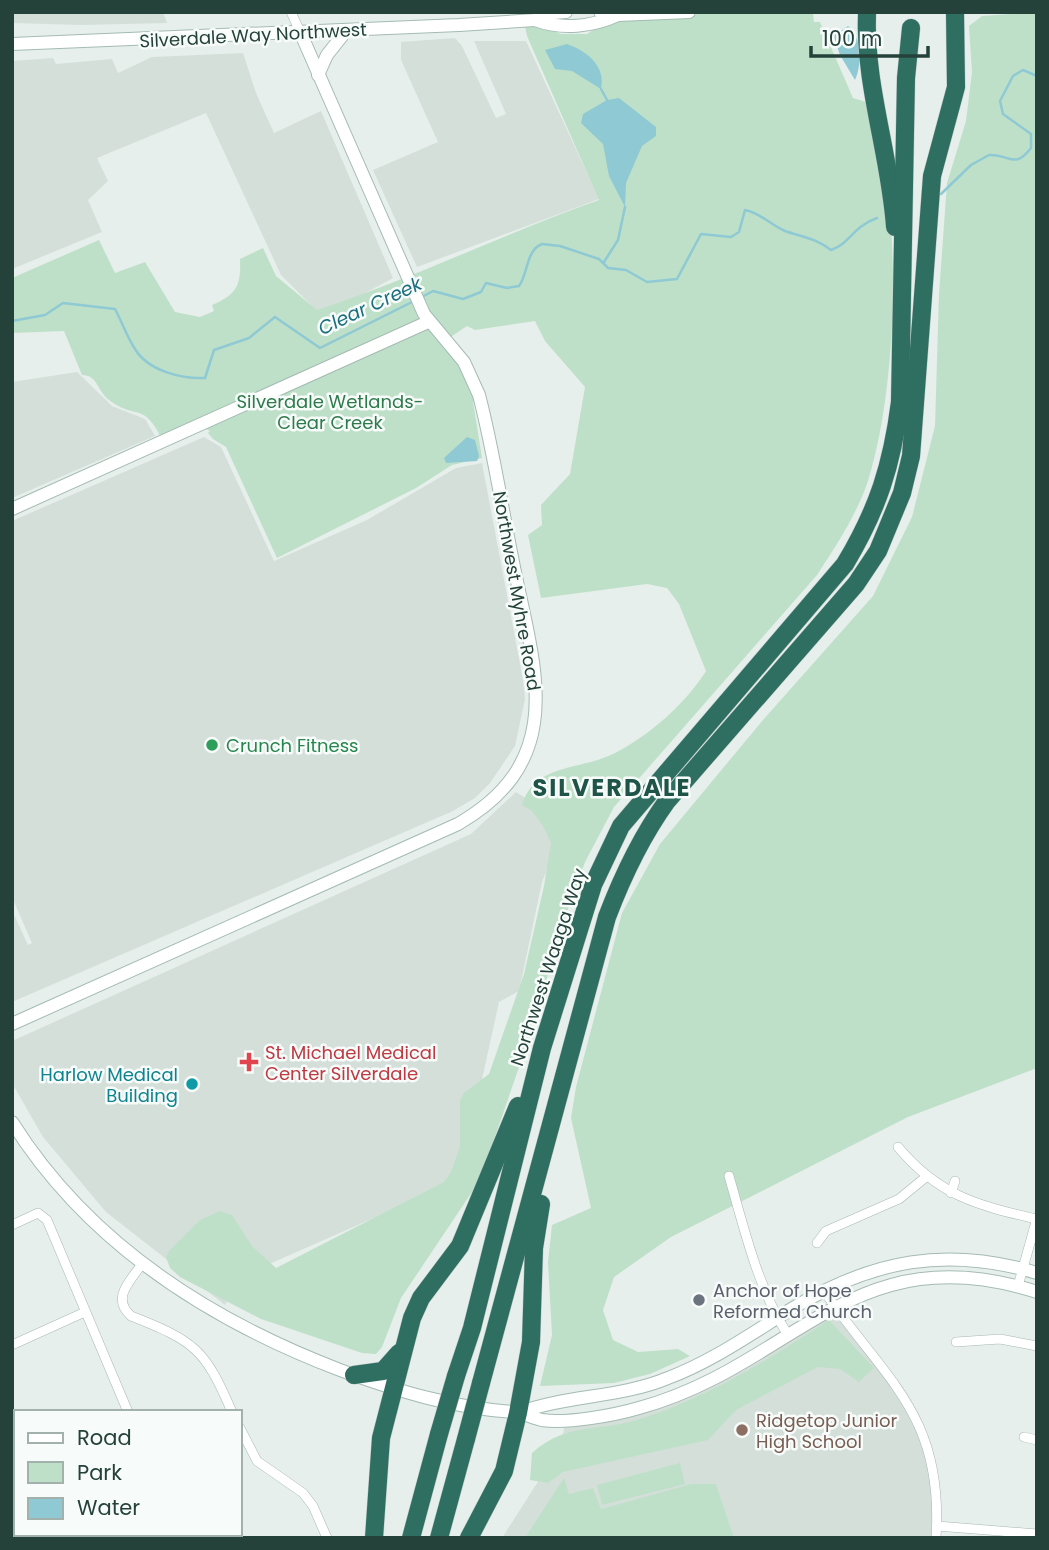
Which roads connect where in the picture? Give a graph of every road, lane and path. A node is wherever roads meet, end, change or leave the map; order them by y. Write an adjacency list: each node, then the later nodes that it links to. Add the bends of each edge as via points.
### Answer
1 (291, 12): 13 (street, Northwest Myhre Road)
2 (507, 12): 11 (main road)
3 (566, 12): 9 (main road, Silverdale Way Northwest)
4 (600, 12): 8 (main road, Silverdale Way Northwest)
5 (690, 12): 8 (main road, Silverdale Way Northwest)
6 (867, 12): 17 (highway, via 869,72 891,184)
7 (955, 12): 18 (highway, via 955,94 932,176)
8 (618, 15): 9 (main road, Silverdale Way Northwest, via 599,23 552,27)
9 (533, 16): 11 (main road, Silverdale Way Northwest)
10 (911, 20): 17 (highway); 18 (highway, via 916,79)
11 (478, 24): 12 (main road, Silverdale Way Northwest)
12 (346, 31): 13 (main road, Silverdale Way Northwest); 15 (main road)
13 (301, 34): 14 (main road, Silverdale Way Northwest); 15 (main road, Northwest Myhre Road)
14 (12, 44)
15 (318, 75): 16 (main road, Northwest Myhre Road)
16 (428, 322): 19 (main road); 20 (main road, Northwest Myhre Road, via 468,367 484,414 537,685 533,728 518,769 491,802 452,828)
17 (903, 324): 21 (highway, Northwest Waaga Way, via 894,449 867,528 845,564 621,826 593,885)
18 (919, 354): 22 (highway, via 911,456 902,493 878,551 829,619 646,830 607,917)
19 (12, 509)
20 (12, 1024)
21 (542, 1048): 42 (highway, via 480,1204 460,1246 421,1298); 57 (highway, Northwest Waaga Way, bridge, via 472,1328)
22 (565, 1071): 49 (highway, via 536,1230 531,1342); 58 (highway, bridge)
23 (12, 1122): 32 (main road, via 44,1168 85,1213)
24 (898, 1147): 26 (street)
25 (729, 1176): 39 (street)
26 (926, 1177): 28 (street); 31 (street, via 899,1199 826,1231)
27 (955, 1181): 28 (street)
28 (951, 1193): 29 (street)
29 (1036, 1218): 33 (street)
30 (12, 1225): 38 (street, via 38,1213 47,1220)
31 (817, 1243)
32 (142, 1264): 45 (main road, via 241,1326); 48 (street, via 122,1293 123,1307 131,1316 197,1349 210,1364)
33 (1030, 1271): 34 (street); 35 (main road, via 983,1260 922,1259 863,1274)
34 (1018, 1286): 36 (main road); 37 (main road, via 929,1277 878,1287)
35 (824, 1292): 37 (street); 39 (main road)
36 (1037, 1292)
37 (834, 1306): 40 (main road); 53 (street, via 877,1357 914,1412 934,1476)
38 (85, 1312): 43 (street); 47 (street)
39 (777, 1318): 40 (street); 49 (main road, via 699,1366 665,1380)
40 (788, 1335): 49 (main road, via 719,1377 638,1408 544,1420)
41 (956, 1342): 44 (street, via 1000,1339)
42 (404, 1344): 45 (highway, via 386,1370); 46 (highway)
43 (12, 1345)
44 (1037, 1346)
45 (354, 1375): 46 (main road)
46 (392, 1390): 49 (main road); 56 (highway, via 381,1438)
47 (127, 1410)
48 (231, 1410)
49 (518, 1413): 59 (highway, via 504,1471)
50 (242, 1435): 55 (street, via 257,1461 303,1493)
51 (1024, 1437): 52 (street)
52 (1037, 1440)
53 (937, 1526): 54 (street); 60 (street)
54 (1037, 1534)
55 (327, 1538)
56 (374, 1538)
57 (411, 1538)
58 (439, 1538)
59 (469, 1538)
60 (936, 1538)

